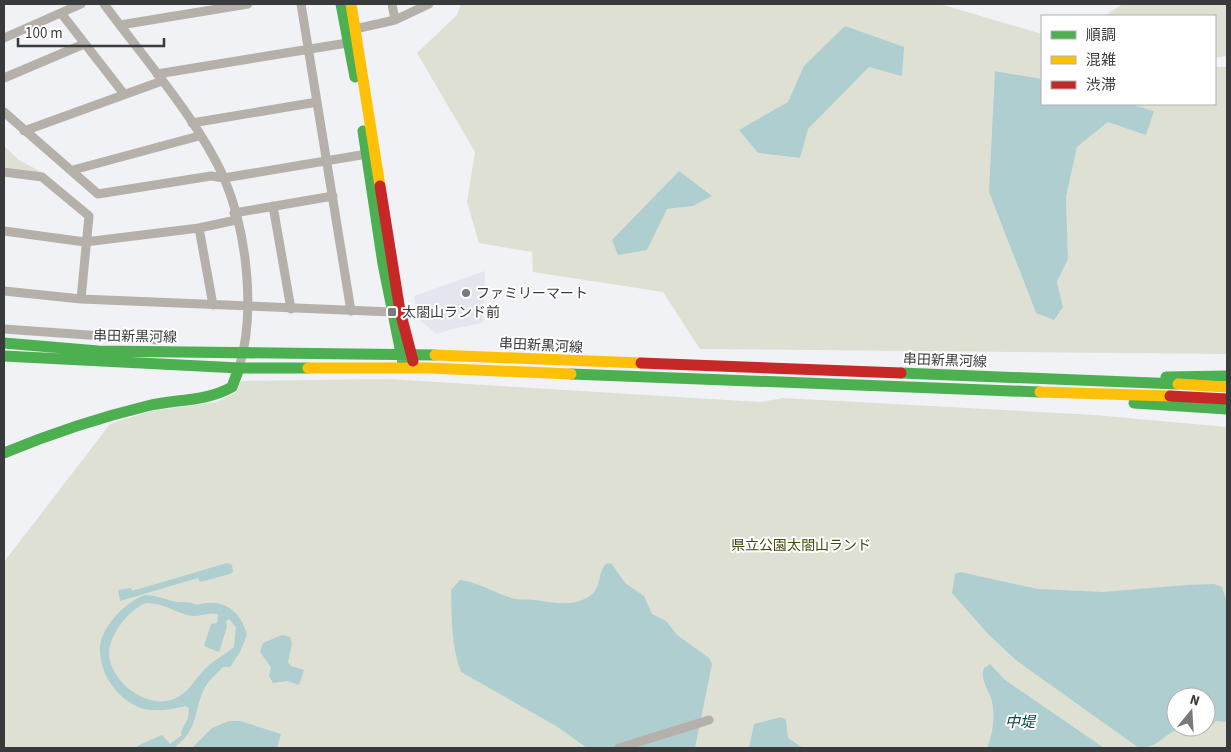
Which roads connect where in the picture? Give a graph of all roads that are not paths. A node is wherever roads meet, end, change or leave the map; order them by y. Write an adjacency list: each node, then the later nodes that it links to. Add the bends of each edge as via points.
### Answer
1 (81, 4): 9 (street)
2 (104, 4): 11 (street)
3 (248, 4): 11 (street)
4 (301, 4): 16 (street)
5 (341, 4): 14 (main road)
6 (351, 4): 12 (main road)
7 (392, 4): 10 (street)
8 (428, 4): 10 (street)
9 (61, 13): 13 (street); 15 (street)
10 (395, 20): 12 (street)
11 (120, 25): 17 (street)
12 (356, 29): 30 (main road)
13 (4, 38)
14 (347, 43): 16 (street); 25 (main road)
15 (84, 44): 18 (street); 19 (street)
16 (309, 49): 17 (street); 20 (street)
17 (160, 77): 19 (street); 22 (street)
18 (4, 78)
19 (124, 94): 23 (street)
20 (317, 102): 22 (street); 26 (street)
21 (4, 112): 23 (street)
22 (192, 123): 24 (street)
23 (24, 131): 27 (street)
24 (200, 136): 27 (street); 29 (street)
25 (367, 154): 26 (street); 30 (main road)
26 (328, 160): 29 (street); 31 (street)
27 (73, 170): 29 (street, via 98,194 211,176)
28 (4, 172): 36 (street, via 42,177 89,216)
29 (224, 178): 33 (street)
30 (377, 188): 43 (main road); 48 (main road)
31 (333, 196): 32 (street); 42 (street)
32 (273, 206): 33 (street); 41 (street)
33 (235, 216): 34 (street); 40 (street, via 245,260)
34 (198, 228): 36 (street); 39 (street)
35 (4, 231): 36 (street)
36 (86, 242): 38 (street)
37 (4, 291): 38 (street)
38 (81, 299): 39 (street)
39 (212, 305): 40 (street)
40 (248, 306): 41 (street); 47 (street)
41 (291, 308): 42 (street)
42 (351, 311): 43 (street)
43 (392, 312): 48 (main road)
44 (4, 329): 45 (street)
45 (158, 340)
46 (4, 343): 47 (main road, 串田新黒河線, via 98,351)
47 (244, 352): 48 (main road, 串田新黒河線); 50 (street)
48 (406, 355): 51 (main road); 53 (main road, 串田新黒河線)
49 (4, 356): 50 (main road, 串田新黒河線)
50 (239, 368): 51 (main road, 串田新黒河線); 58 (main road, via 232,387 216,396 148,406 57,431)
51 (409, 368): 55 (main road, 串田新黒河線)
52 (1227, 376): 53 (main road, 串田新黒河線)
53 (1076, 379): 54 (main road, 串田新黒河線)
54 (1227, 387)
55 (919, 389): 56 (main road, 串田新黒河線); 57 (main road, 串田新黒河線)
56 (1227, 399)
57 (1227, 409)
58 (4, 453)
59 (708, 720): 60 (street)
60 (619, 748)

